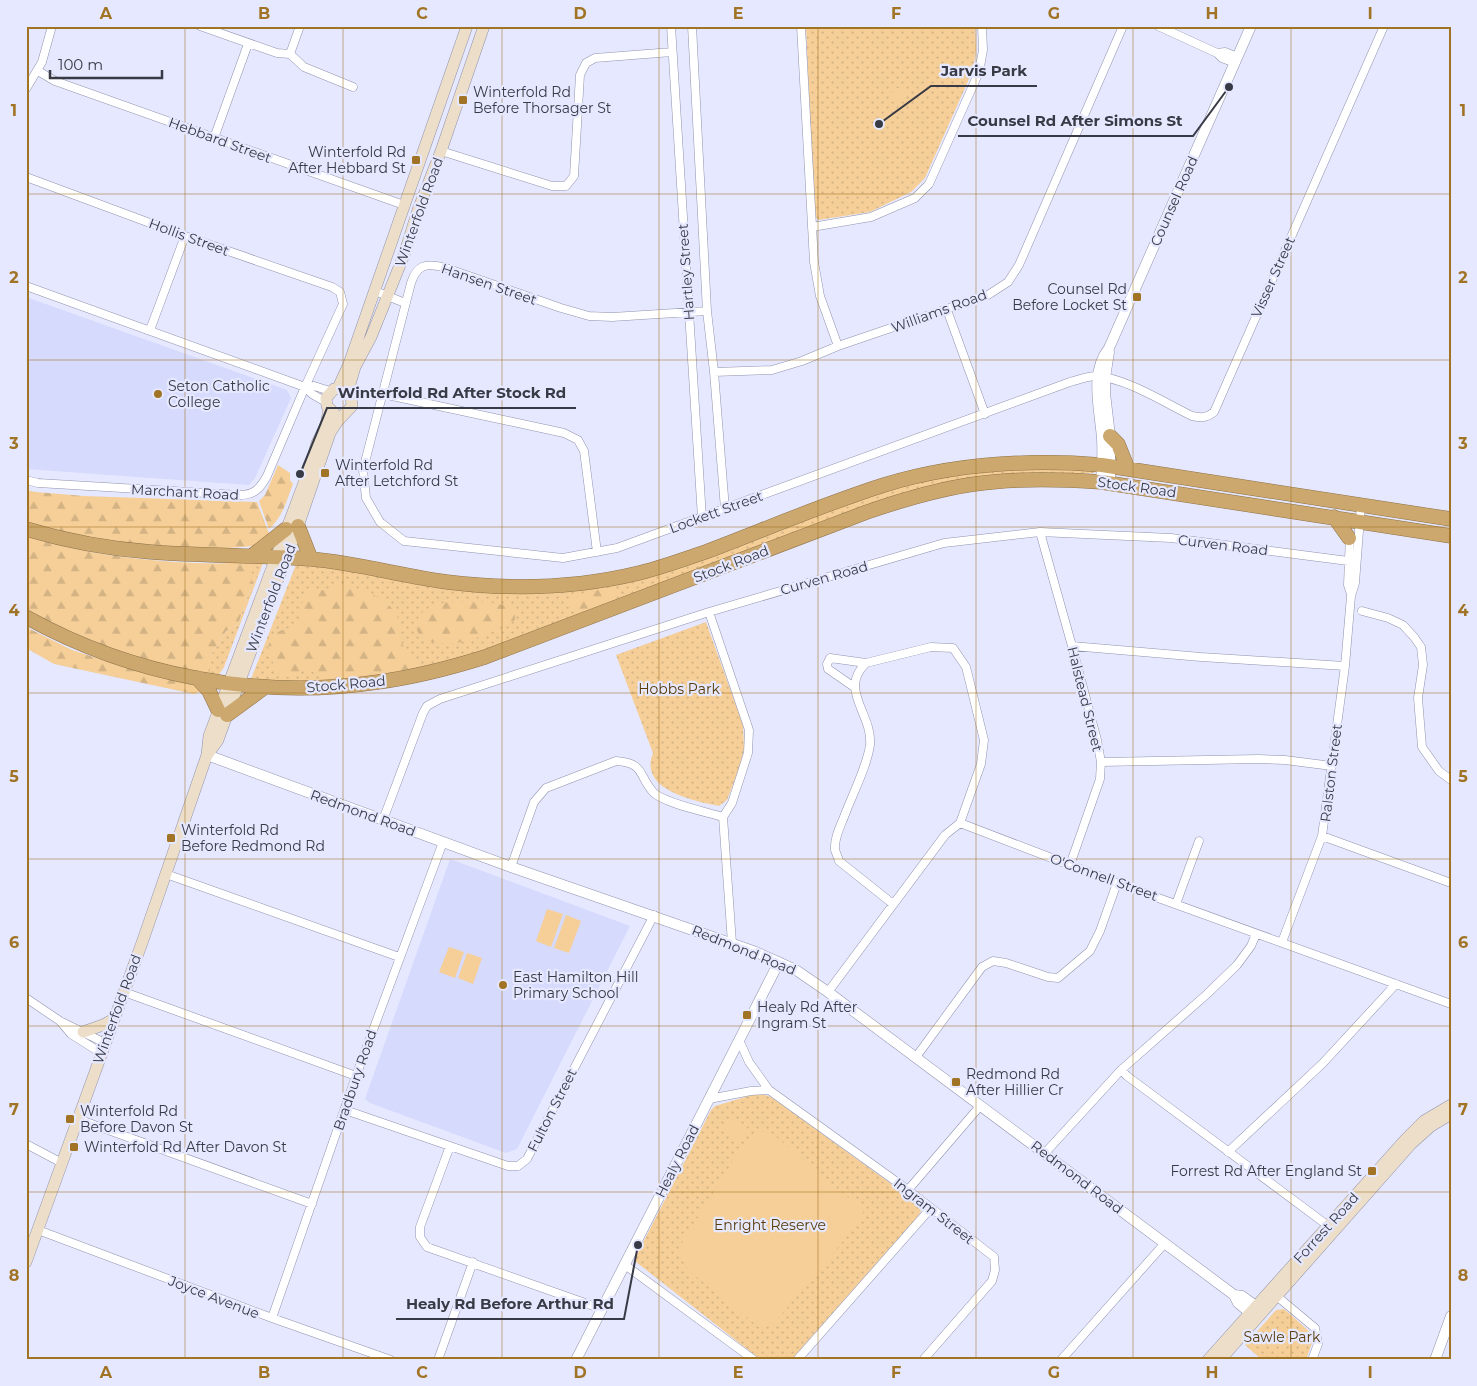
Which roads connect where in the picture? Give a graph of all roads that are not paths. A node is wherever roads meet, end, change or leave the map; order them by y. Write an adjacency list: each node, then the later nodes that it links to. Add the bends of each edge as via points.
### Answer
1 (52, 26): 18 (street)
2 (200, 26): 14 (street)
3 (300, 26): 16 (street)
4 (467, 26): 24 (main road, Winterfold Road)
5 (484, 26): 22 (main road, Winterfold Road)
6 (671, 26): 15 (street, Hartley Street)
7 (692, 26): 33 (street, Hartley Street)
8 (801, 26): 25 (street)
9 (982, 26): 25 (street, via 983,50 979,72 929,184 916,198 871,217)
10 (1123, 26): 32 (street, Williams Road, via 1019,265 1008,282 988,295)
11 (1158, 26): 17 (street, via 1217,52 1224,52)
12 (1251, 26): 17 (street, Counsel Road)
13 (1384, 26): 38 (street, Visser Street, via 1214,412 1207,417 1192,416 1124,383)
14 (248, 44): 16 (street); 21 (street)
15 (672, 52): 22 (street, via 595,58 586,63 580,75 574,176 566,186 552,186); 34 (street, Hartley Street)
16 (290, 54): 19 (street, via 304,67)
17 (1236, 60): 38 (street, Counsel Road, via 1109,348)
18 (38, 71): 20 (street); 21 (street, Hebbard Street)
19 (353, 87)
20 (26, 89)
21 (214, 138): 24 (street, Hebbard Street)
22 (441, 151): 29 (main road, Winterfold Road)
23 (26, 177): 26 (street, Hollis Street)
24 (404, 205): 28 (main road, Winterfold Road)
25 (812, 227): 36 (street, via 820,296)
26 (185, 236): 30 (street, Hollis Street, via 332,288 340,292); 35 (street)
27 (26, 286): 35 (street)
28 (375, 291): 29 (street); 42 (main road, Winterfold Road, via 349,364)
29 (388, 296): 31 (street); 40 (main road, Winterfold Road, via 354,368)
30 (343, 304): 39 (street, Marchant Road)
31 (405, 304): 34 (street, Hansen Street, via 416,272 430,264 589,316); 41 (street, Hansen Street)
32 (947, 310): 36 (street, Williams Road); 44 (street)
33 (707, 311): 34 (street, Hansen Street); 37 (street, Hartley Street)
34 (688, 313): 54 (street, Hartley Street)
35 (150, 330): 39 (street)
36 (838, 346): 37 (street, Williams Road, via 772,370)
37 (714, 372): 52 (street, Hartley Street)
38 (1102, 377): 44 (street, Lockett Street, via 1070,382); 45 (street, Counsel Road); 46 (street, Counsel Road)
39 (305, 387): 42 (street, via 312,394); 42 (street, via 314,386); 49 (street, Marchant Road, via 267,476 258,490 251,494 48,484)
40 (351, 394): 42 (main road, via 346,389); 43 (main road, Winterfold Road, via 352,406)
41 (383, 394): 48 (street, Hansen Street); 62 (street, via 564,433 578,440 584,451)
42 (331, 397): 43 (main road, via 338,415); 57 (main road, Winterfold Road, via 326,425 317,443)
43 (345, 414): 57 (main road, Winterfold Road, via 330,433)
44 (985, 414): 52 (street, Lockett Street)
45 (1110, 436): 46 (street, Counsel Road); 47 (highway, via 1118,444)
46 (1106, 465): 47 (highway, Stock Road); 50 (street, Counsel Road); 65 (highway, Stock Road, via 999,463 926,474 874,489 641,573 584,583 528,587 474,585)
47 (1128, 469): 51 (highway, Stock Road)
48 (363, 470): 62 (street, Lockett Street, via 366,498 380,522 404,541 563,558)
49 (26, 480)
50 (1105, 482): 53 (highway, Stock Road); 75 (highway, Stock Road, via 997,481 921,496 859,515 517,646 456,666 352,686)
51 (1357, 505): 55 (highway, Stock Road); 56 (street, Ralston Street)
52 (725, 509): 54 (street, Lockett Street)
53 (1334, 517): 56 (highway, Stock Road); 61 (highway)
54 (702, 518): 62 (street, Lockett Street)
55 (1451, 519)
56 (1355, 520): 60 (highway, Stock Road); 61 (street, Ralston Street); 66 (street, Ralston Street)
57 (292, 528): 63 (highway); 64 (main road, Winterfold Road); 65 (highway)
58 (26, 529): 63 (highway, Stock Road, via 122,549)
59 (1040, 532): 66 (street, Curven Road, via 1171,538); 68 (street, Curven Road, via 944,543); 70 (street, Halstead Street)
60 (1451, 536)
61 (1349, 538): 66 (street, Ralston Street)
62 (597, 552)
63 (253, 555): 64 (highway, Stock Road)
64 (281, 557): 65 (highway, Stock Road); 74 (main road, Winterfold Road)
65 (310, 559)
66 (1352, 561): 72 (street, Ralston Street)
67 (1362, 611): 81 (street, via 1403,625 1421,647 1423,665 1418,698 1422,748 1439,771)
68 (709, 612): 82 (street, via 749,730 748,753 732,803); 83 (street, Curven Road, via 440,698 427,706)
69 (26, 618): 73 (highway, Stock Road, via 106,653)
70 (1072, 646): 72 (street); 79 (street, Halstead Street)
71 (866, 663): 76 (street, via 858,670); 76 (street, via 830,658 828,669); 84 (street, via 931,647 953,648 966,668 984,740 982,764)
72 (1345, 666): 80 (street, Ralston Street)
73 (197, 678): 74 (highway, Stock Road); 77 (highway)
74 (233, 684): 75 (highway, Stock Road); 77 (main road, Winterfold Road)
75 (265, 687): 77 (highway)
76 (854, 687): 93 (street, via 870,744 839,828 835,851 839,860)
77 (223, 712): 78 (main road, Winterfold Road, via 209,736)
78 (207, 755): 83 (street, Redmond Road); 90 (main road, Winterfold Road)
79 (1101, 762): 80 (street, via 1258,759); 88 (street, Halstead Street, via 1100,779)
80 (1332, 766): 85 (street, Ralston Street)
81 (1451, 780)
82 (724, 817): 89 (street, via 664,799 653,792 638,768 628,762 616,761 546,788 534,802); 98 (street)
83 (383, 820): 87 (street, Redmond Road)
84 (960, 823): 88 (street, O'Connell Street); 93 (street, via 945,835)
85 (1322, 836): 92 (street); 97 (street, Ralston Street)
86 (1199, 841): 94 (street)
87 (443, 842): 89 (street, Redmond Road); 99 (street, Bradbury Road)
88 (1070, 865): 91 (street, O'Connell Street)
89 (511, 867): 95 (street, Redmond Road)
90 (166, 874): 99 (street); 102 (main road, Winterfold Road)
91 (1117, 883): 94 (street, O'Connell Street); 111 (street, via 1090,951 1066,973 1058,978 1048,977 994,961 982,967)
92 (1451, 883)
93 (893, 904): 103 (street)
94 (1176, 904): 96 (street, O'Connell Street)
95 (654, 915): 98 (street, Redmond Road); 122 (street, Fulton Street, via 527,1159 518,1166 508,1166)
96 (1256, 934): 97 (street, O'Connell Street); 112 (street, via 1237,965)
97 (1282, 942): 101 (street, O'Connell Street)
98 (732, 943): 100 (street, Redmond Road)
99 (399, 957): 113 (street, Bradbury Road)
100 (779, 962): 103 (street, Redmond Road); 109 (street, Healy Road)
101 (1396, 984): 105 (street, O'Connell Street); 123 (street, via 1323,1063)
102 (124, 992): 106 (main road, Winterfold Road); 113 (street)
103 (828, 992): 111 (street, Redmond Road)
104 (26, 998): 107 (street)
105 (1451, 1004)
106 (114, 1018): 108 (main road); 110 (main road, Winterfold Road)
107 (60, 1022): 108 (street); 110 (street, via 71,1034)
108 (83, 1032): 110 (street)
109 (740, 1040): 114 (street, Ingram Street, via 749,1062); 115 (street, Healy Road)
110 (103, 1048): 120 (main road, Winterfold Road)
111 (916, 1057): 117 (street, Redmond Road)
112 (1121, 1070): 123 (street); 124 (street)
113 (356, 1076): 118 (street, Bradbury Road)
114 (769, 1090): 115 (street); 126 (street, Ingram Street)
115 (709, 1099): 134 (street, Healy Road)
116 (1451, 1105): 129 (main road, Forrest Road, via 1415,1130)
117 (980, 1106): 124 (street, Redmond Road); 126 (street)
118 (345, 1110): 122 (street, Fulton Street); 127 (street, Bradbury Road)
119 (1451, 1114): 129 (main road, Forrest Road, via 1421,1134)
120 (78, 1119): 125 (main road, Winterfold Road); 127 (street)
121 (26, 1144): 125 (street)
122 (450, 1146): 133 (street, via 420,1227 420,1237 427,1247)
123 (1228, 1152): 129 (street)
124 (1045, 1153): 131 (street, Redmond Road)
125 (62, 1163): 130 (main road, Winterfold Road)
126 (908, 1190): 128 (street, Ingram Street)
127 (312, 1204): 139 (street, Bradbury Road)
128 (930, 1208): 144 (street); 145 (street, Ingram Street, via 994,1257 996,1270 992,1281)
129 (1332, 1228): 135 (main road, Forrest Road)
130 (38, 1230): 132 (main road, Winterfold Road); 139 (street, Joyce Avenue)
131 (1165, 1243): 137 (street, Redmond Road, via 1234,1295 1238,1303); 146 (street)
132 (26, 1262)
133 (473, 1262): 136 (street); 141 (street)
134 (625, 1265): 136 (street, Healy Road); 143 (street)
135 (1273, 1293): 137 (main road, Forrest Road); 149 (street, via 1315,1328 1318,1344)
136 (602, 1309): 142 (street, Healy Road)
137 (1256, 1312): 147 (main road, Forrest Road); 148 (main road, Forrest Road)
138 (1451, 1316): 150 (street)
139 (272, 1318): 140 (street, Joyce Avenue)
140 (391, 1360)
141 (438, 1360)
142 (576, 1360)
143 (754, 1360)
144 (797, 1360)
145 (923, 1360)
146 (1060, 1360)
147 (1208, 1360)
148 (1220, 1360)
149 (1312, 1360)
150 (1435, 1360)

